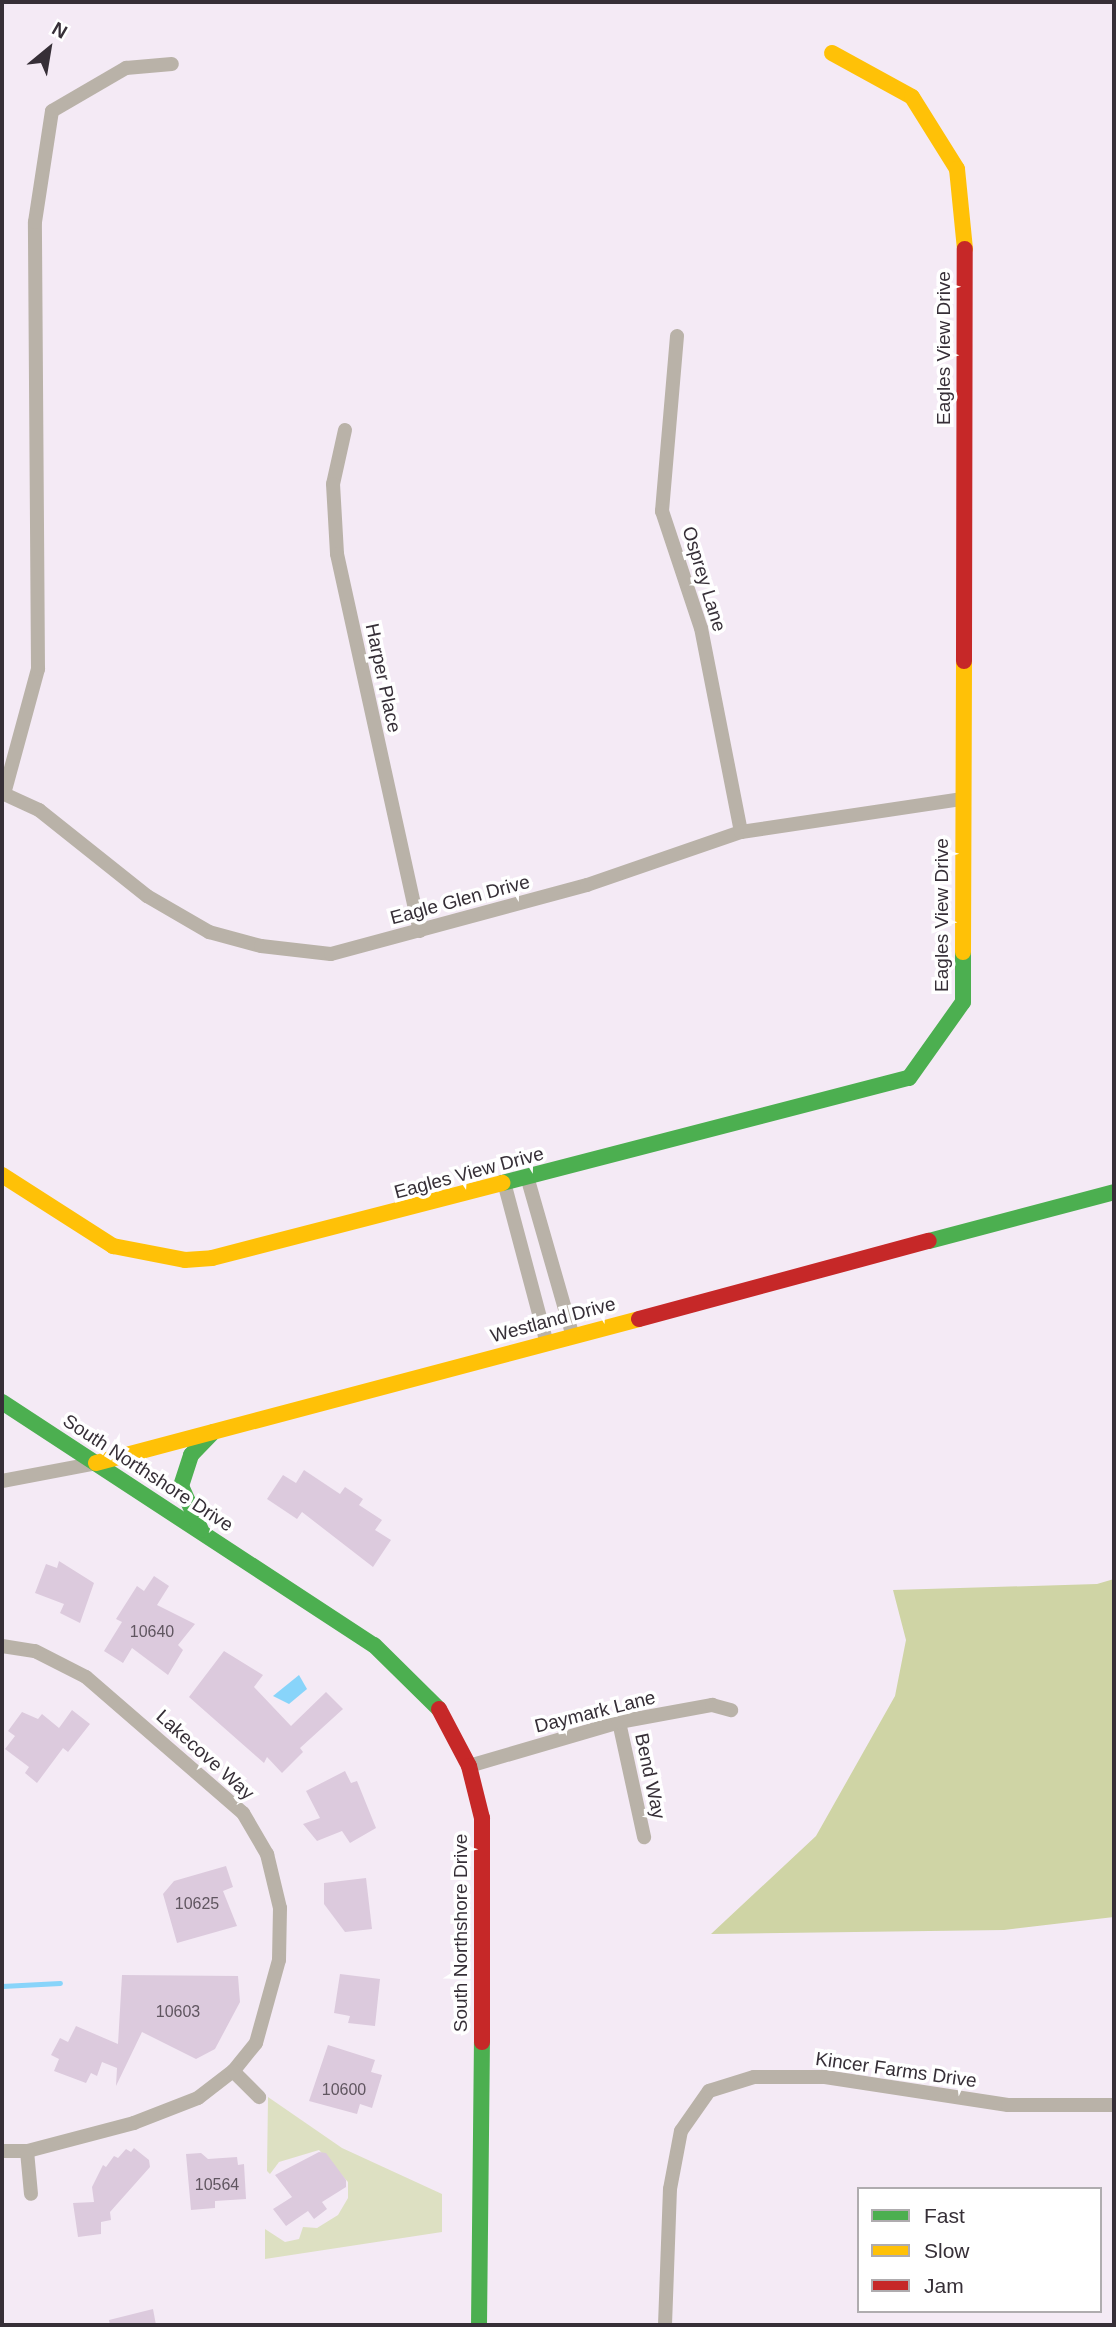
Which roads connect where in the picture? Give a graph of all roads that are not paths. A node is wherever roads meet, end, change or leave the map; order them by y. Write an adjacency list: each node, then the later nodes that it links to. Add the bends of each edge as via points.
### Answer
1 (832, 53): 6 (main road, Eagles View Drive, via 912,97 957,169 966,261)
2 (172, 64): 5 (street, via 126,68 52,111 35,222 38,669)
3 (677, 336): 7 (street, Osprey Lane, via 662,511 701,628)
4 (345, 430): 8 (street, Harper Place, via 333,484 337,554)
5 (3, 794): 8 (street, Eagle Glen Drive, via 67,828 147,896 209,932 261,946 331,954)
6 (964, 799): 7 (street, Eagle Glen Drive); 10 (main road, Eagles View Drive, via 963,1002 909,1078)
7 (741, 832): 8 (street, Eagle Glen Drive, via 587,885)
8 (420, 931)
9 (2, 1175): 11 (main road, Eagles View Drive, via 113,1245 185,1261 241,1254)
10 (528, 1180): 11 (main road, Eagles View Drive); 13 (street)
11 (505, 1186): 14 (street)
12 (1114, 1192): 13 (main road, Westland Drive)
13 (573, 1337): 14 (main road, Westland Drive)
14 (547, 1344): 16 (main road, Westland Drive)
15 (2, 1402): 17 (main road, South Northshore Drive)
16 (214, 1430): 17 (main road, Westland Drive); 19 (main road, via 191,1455 181,1486 192,1519)
17 (96, 1463): 18 (street, Westland Drive); 19 (main road, South Northshore Drive)
18 (2, 1481)
19 (206, 1536): 23 (main road, South Northshore Drive, via 374,1645 434,1700)
20 (2, 1646): 25 (street, Lakecove Way, via 34,1651 86,1677 243,1813 254,1839 267,1854 280,1908 279,1960 256,2043)
21 (731, 1710): 22 (street, Daymark Lane, via 712,1705)
22 (619, 1722): 23 (street, Daymark Lane); 24 (street, Bend Way)
23 (469, 1766): 31 (main road, South Northshore Drive, via 482,1818 484,1874)
24 (643, 1837)
25 (233, 2071): 26 (street); 29 (street, Lakecove Way, via 198,2098 134,2123)
26 (259, 2097)
27 (1114, 2105): 32 (street, Kincer Farms Drive, via 1008,2105 825,2077 754,2077 709,2091 681,2131 676,2154 670,2189)
28 (2, 2151): 29 (street, Lakecove Way)
29 (27, 2151): 30 (street)
30 (31, 2194)
31 (479, 2325)
32 (666, 2325)

